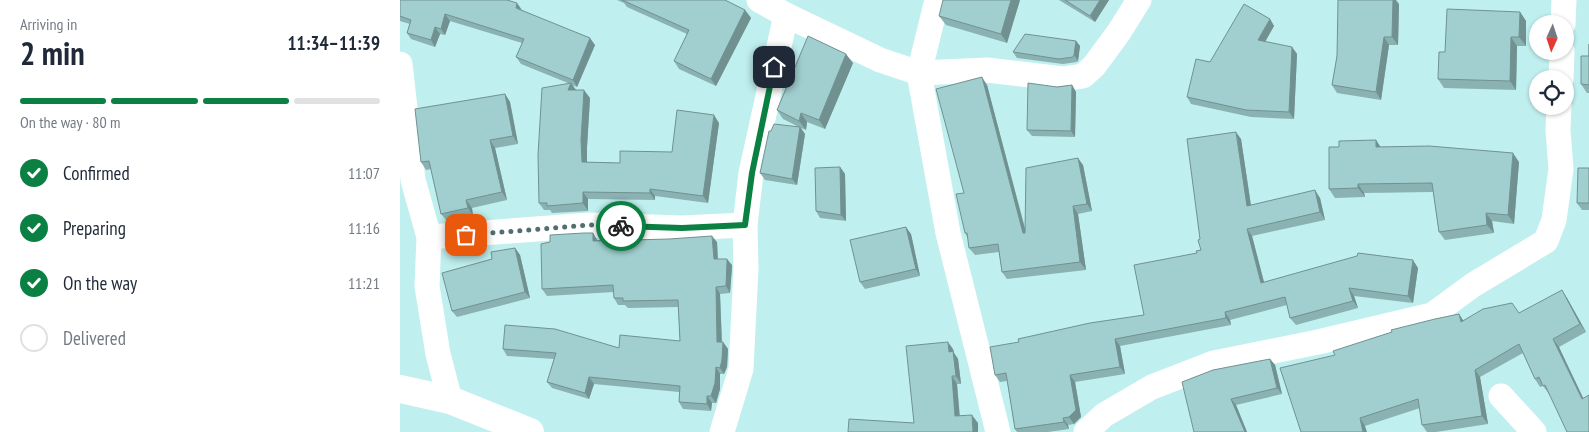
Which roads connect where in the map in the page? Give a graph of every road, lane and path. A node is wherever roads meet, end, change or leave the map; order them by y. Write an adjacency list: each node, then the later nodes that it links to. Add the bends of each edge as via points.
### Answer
1 (759, 0): 6 (street)
2 (937, 0): 8 (street)
3 (1139, 0): 8 (street, via 1094,66 1083,76 1062,79 987,70)
4 (1564, 0): 5 (street)
5 (1563, 15)
6 (786, 16): 8 (street, via 880,60); 10 (street, via 752,173)
7 (400, 64): 11 (street, via 413,180)
8 (919, 73): 17 (street, via 948,233)
9 (1559, 115): 18 (street, via 1561,169 1554,220 1546,241 1473,285 1432,315 1214,363 1152,387 1104,415)
10 (745, 225): 11 (street, via 682,228 590,225); 16 (street, via 741,369)
11 (429, 238): 14 (street, via 427,286 438,354)
12 (400, 389): 14 (street)
13 (1501, 396): 19 (street)
14 (450, 400): 15 (street)
15 (530, 432)
16 (722, 432)
17 (998, 432)
18 (1086, 432)
19 (1534, 432)

